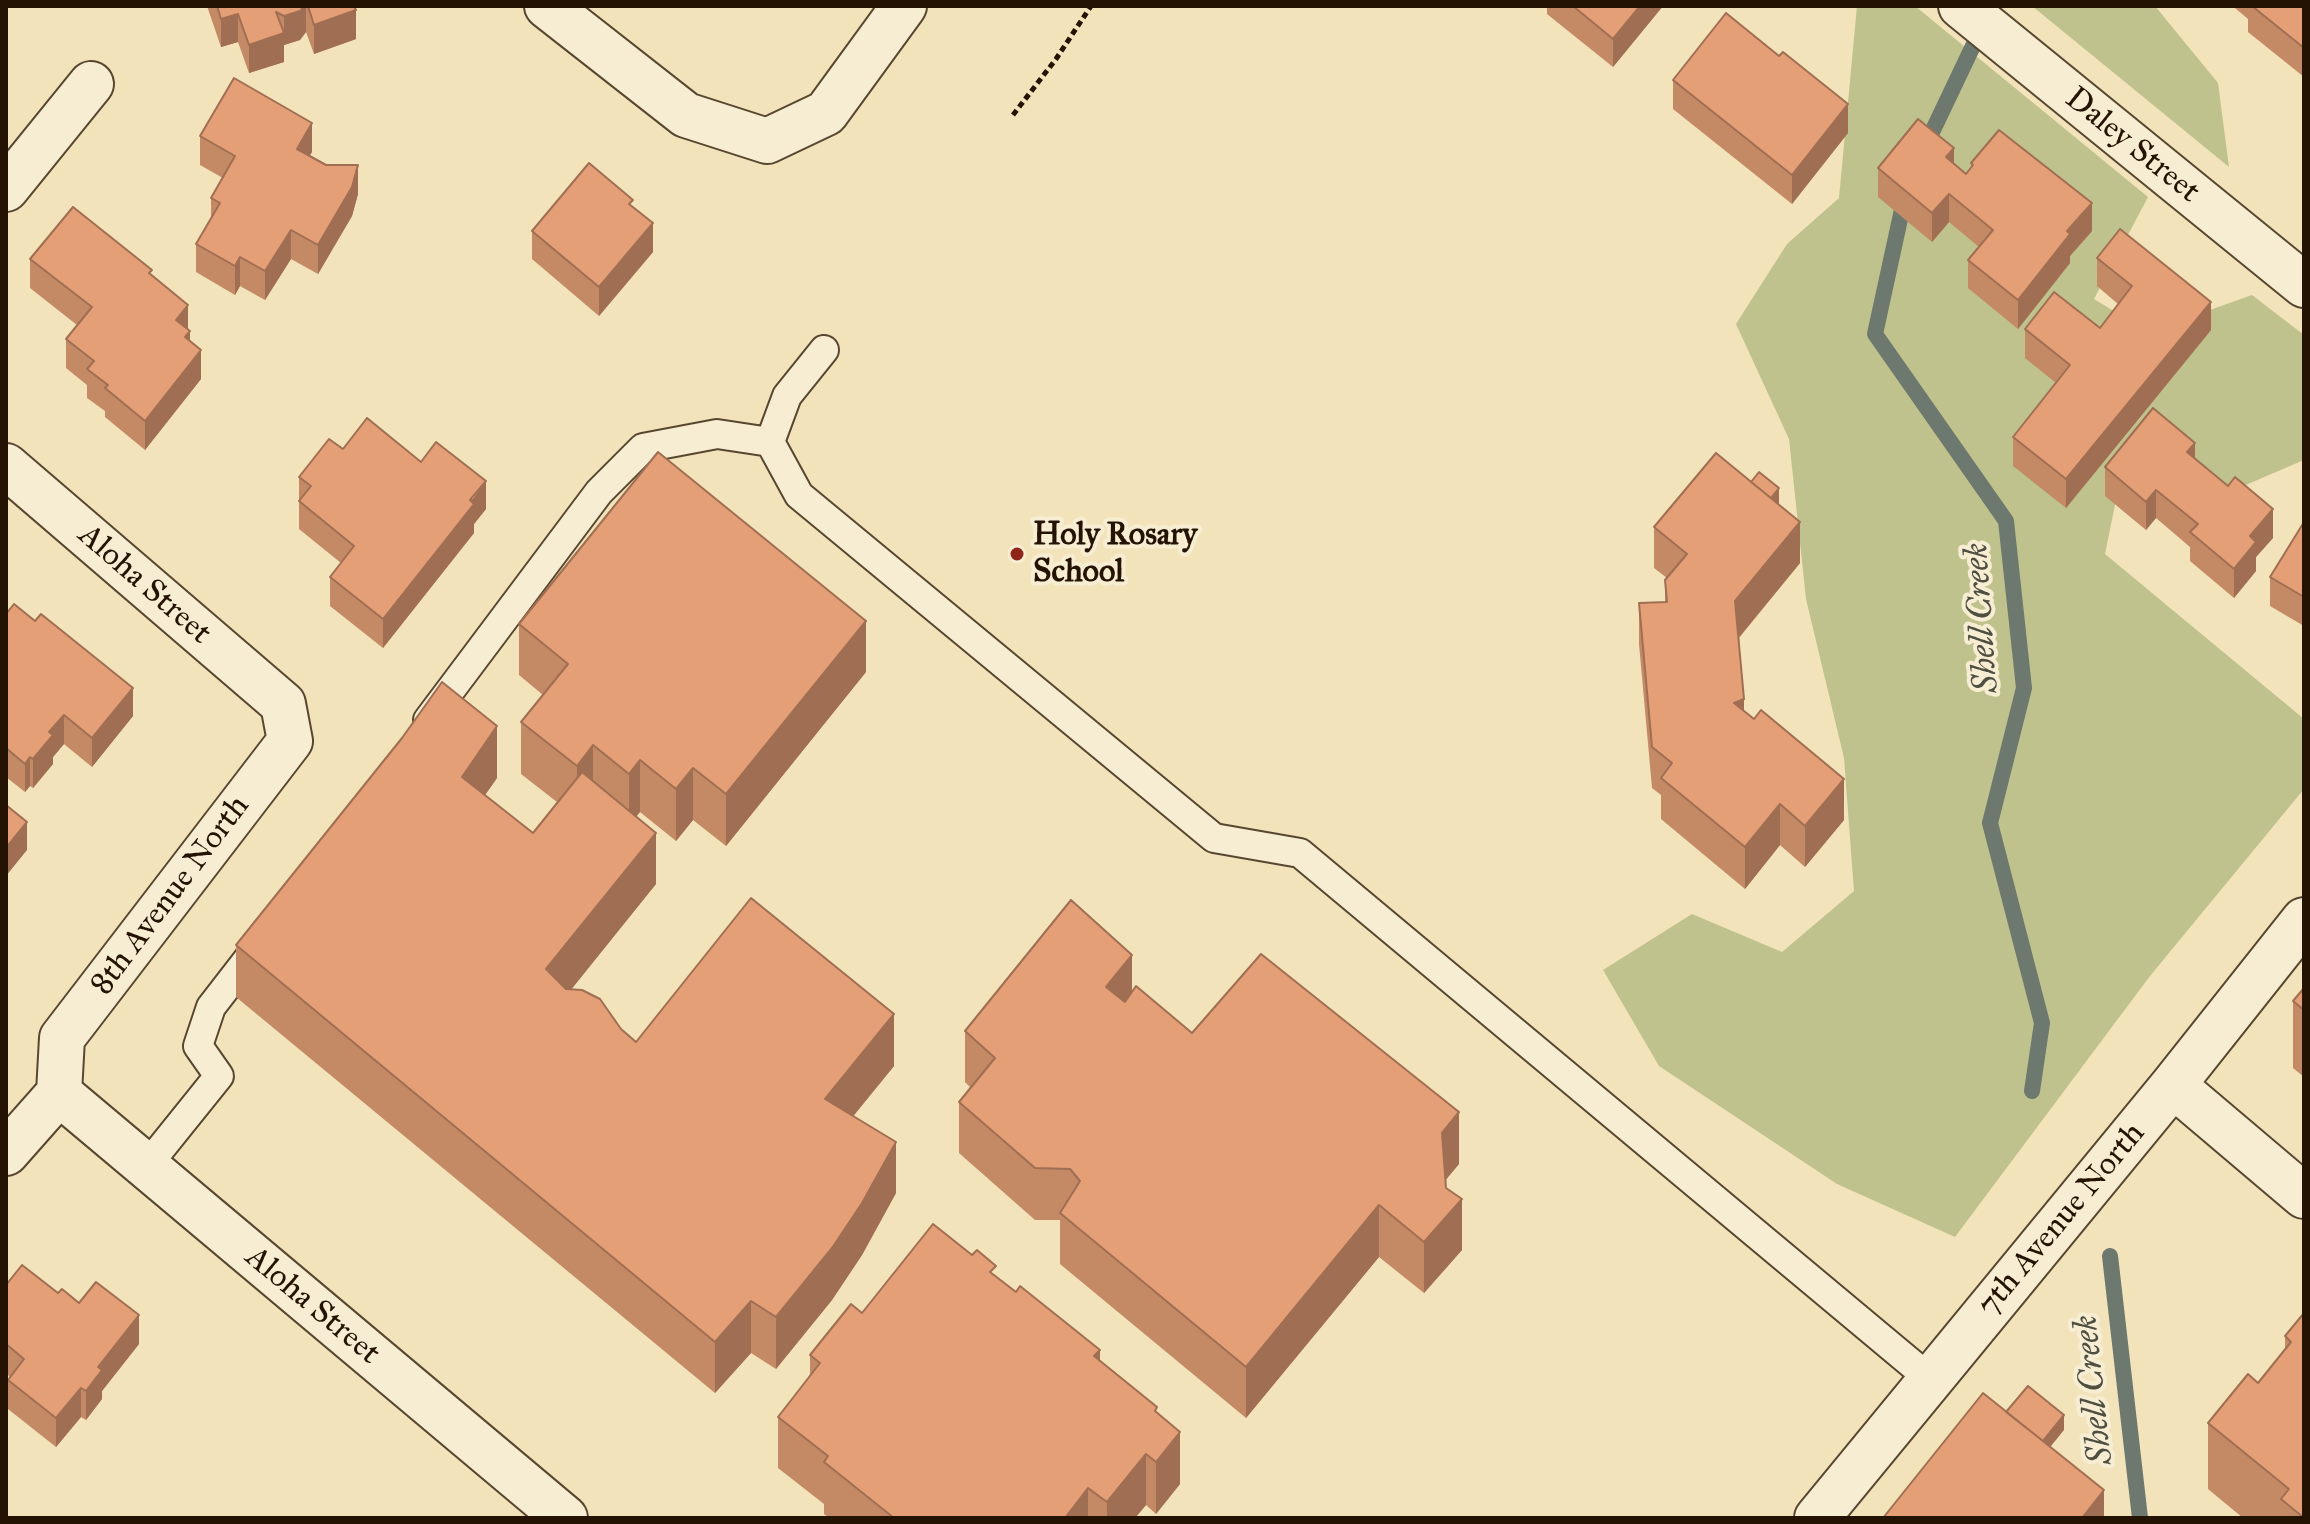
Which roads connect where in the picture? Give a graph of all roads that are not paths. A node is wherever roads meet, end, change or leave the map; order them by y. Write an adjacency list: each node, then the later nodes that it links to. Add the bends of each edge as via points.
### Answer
1 (547, 6): 2 (street, via 686,115 767,141 826,113)
2 (904, 6)
3 (1961, 6): 6 (street, Daley Street)
4 (91, 84): 5 (street)
5 (6, 189)
6 (2304, 285)
7 (824, 350): 8 (lane, via 787,396)
8 (770, 442): 11 (lane, via 717,434 643,448 599,492); 19 (lane, via 799,495 1214,838 1300,853)
9 (6, 466): 10 (street, Aloha Street)
10 (283, 704): 15 (street, 8th Avenue North, via 290,741 62,1038)
11 (410, 744)
12 (278, 919): 17 (lane, via 211,1007 198,1046 219,1076)
13 (2304, 920): 14 (street, 7th Avenue North)
14 (2173, 1085): 18 (street); 19 (street, 7th Avenue North)
15 (59, 1093): 16 (street); 17 (street, Aloha Street)
16 (6, 1153)
17 (145, 1168): 20 (street, Aloha Street)
18 (2304, 1196)
19 (1930, 1379): 21 (street, 7th Avenue North)
20 (565, 1518)
21 (1817, 1518)

